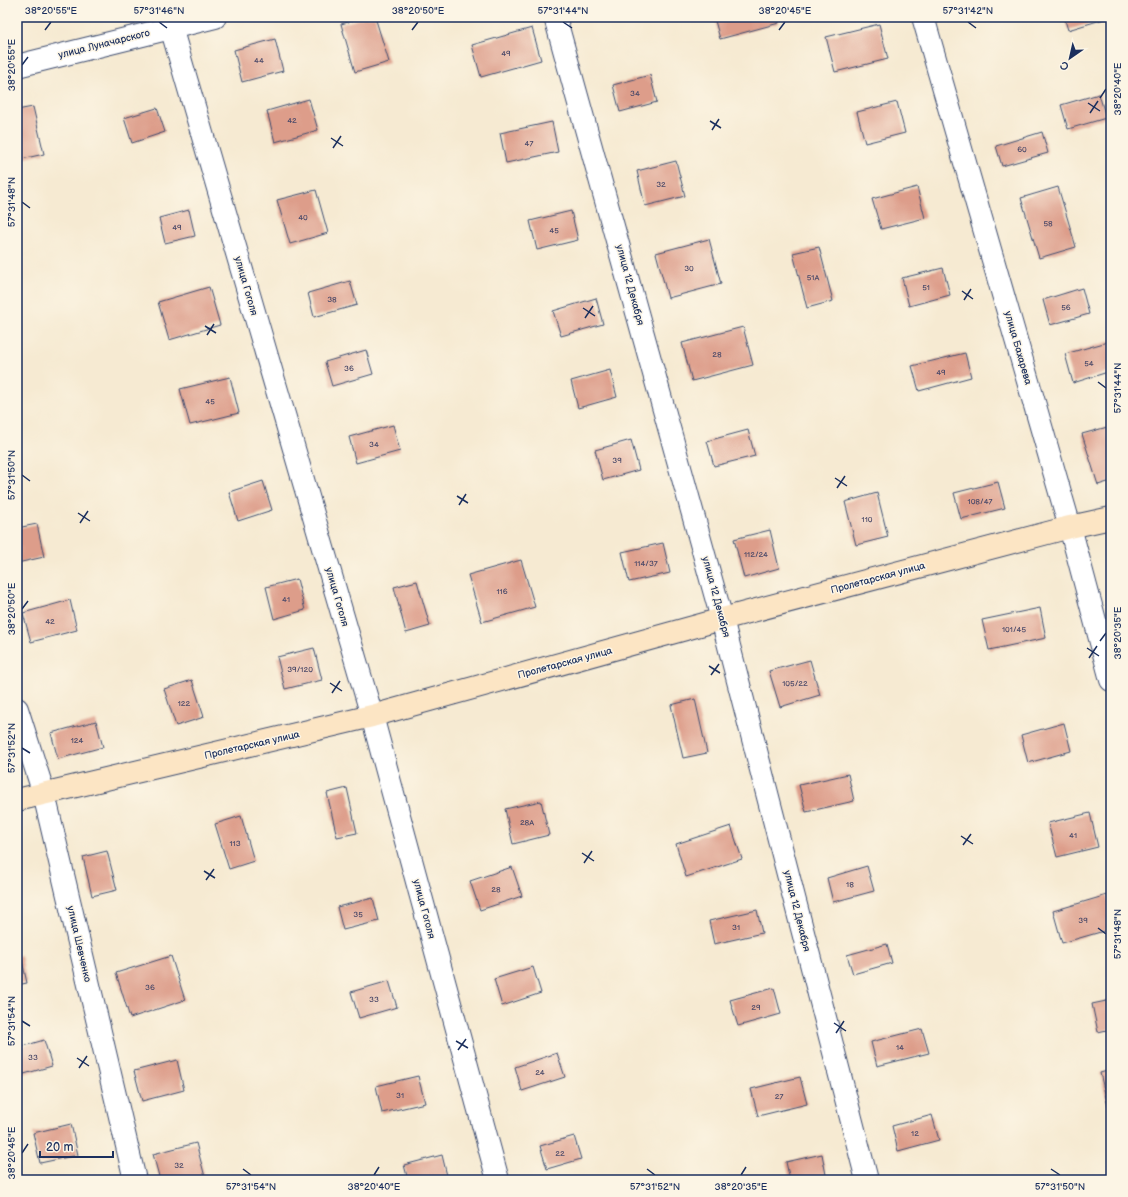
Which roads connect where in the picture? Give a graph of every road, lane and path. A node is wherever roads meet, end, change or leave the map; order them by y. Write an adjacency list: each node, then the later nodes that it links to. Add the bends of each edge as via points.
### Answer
1 (215, 17): 4 (street, улица Луначарского)
2 (556, 17): 8 (street, улица 12 Декабря)
3 (923, 17): 7 (street, улица Бахарева)
4 (169, 23): 5 (street, улица Луначарского); 11 (street, улица Гоголя)
5 (17, 66)
6 (1111, 518): 7 (main road, Пролетарская улица)
7 (1070, 527): 8 (main road, Пролетарская улица); 9 (street, улица Бахарева)
8 (722, 619): 11 (main road, Пролетарская улица); 16 (street, улица 12 Декабря)
9 (1111, 680)
10 (17, 709): 12 (street, улица Шевченко)
11 (372, 716): 12 (main road, Пролетарская улица); 15 (street, улица Гоголя)
12 (44, 794): 13 (main road, Пролетарская улица); 14 (street, улица Шевченко)
13 (17, 800)
14 (135, 1180)
15 (498, 1180)
16 (867, 1180)

